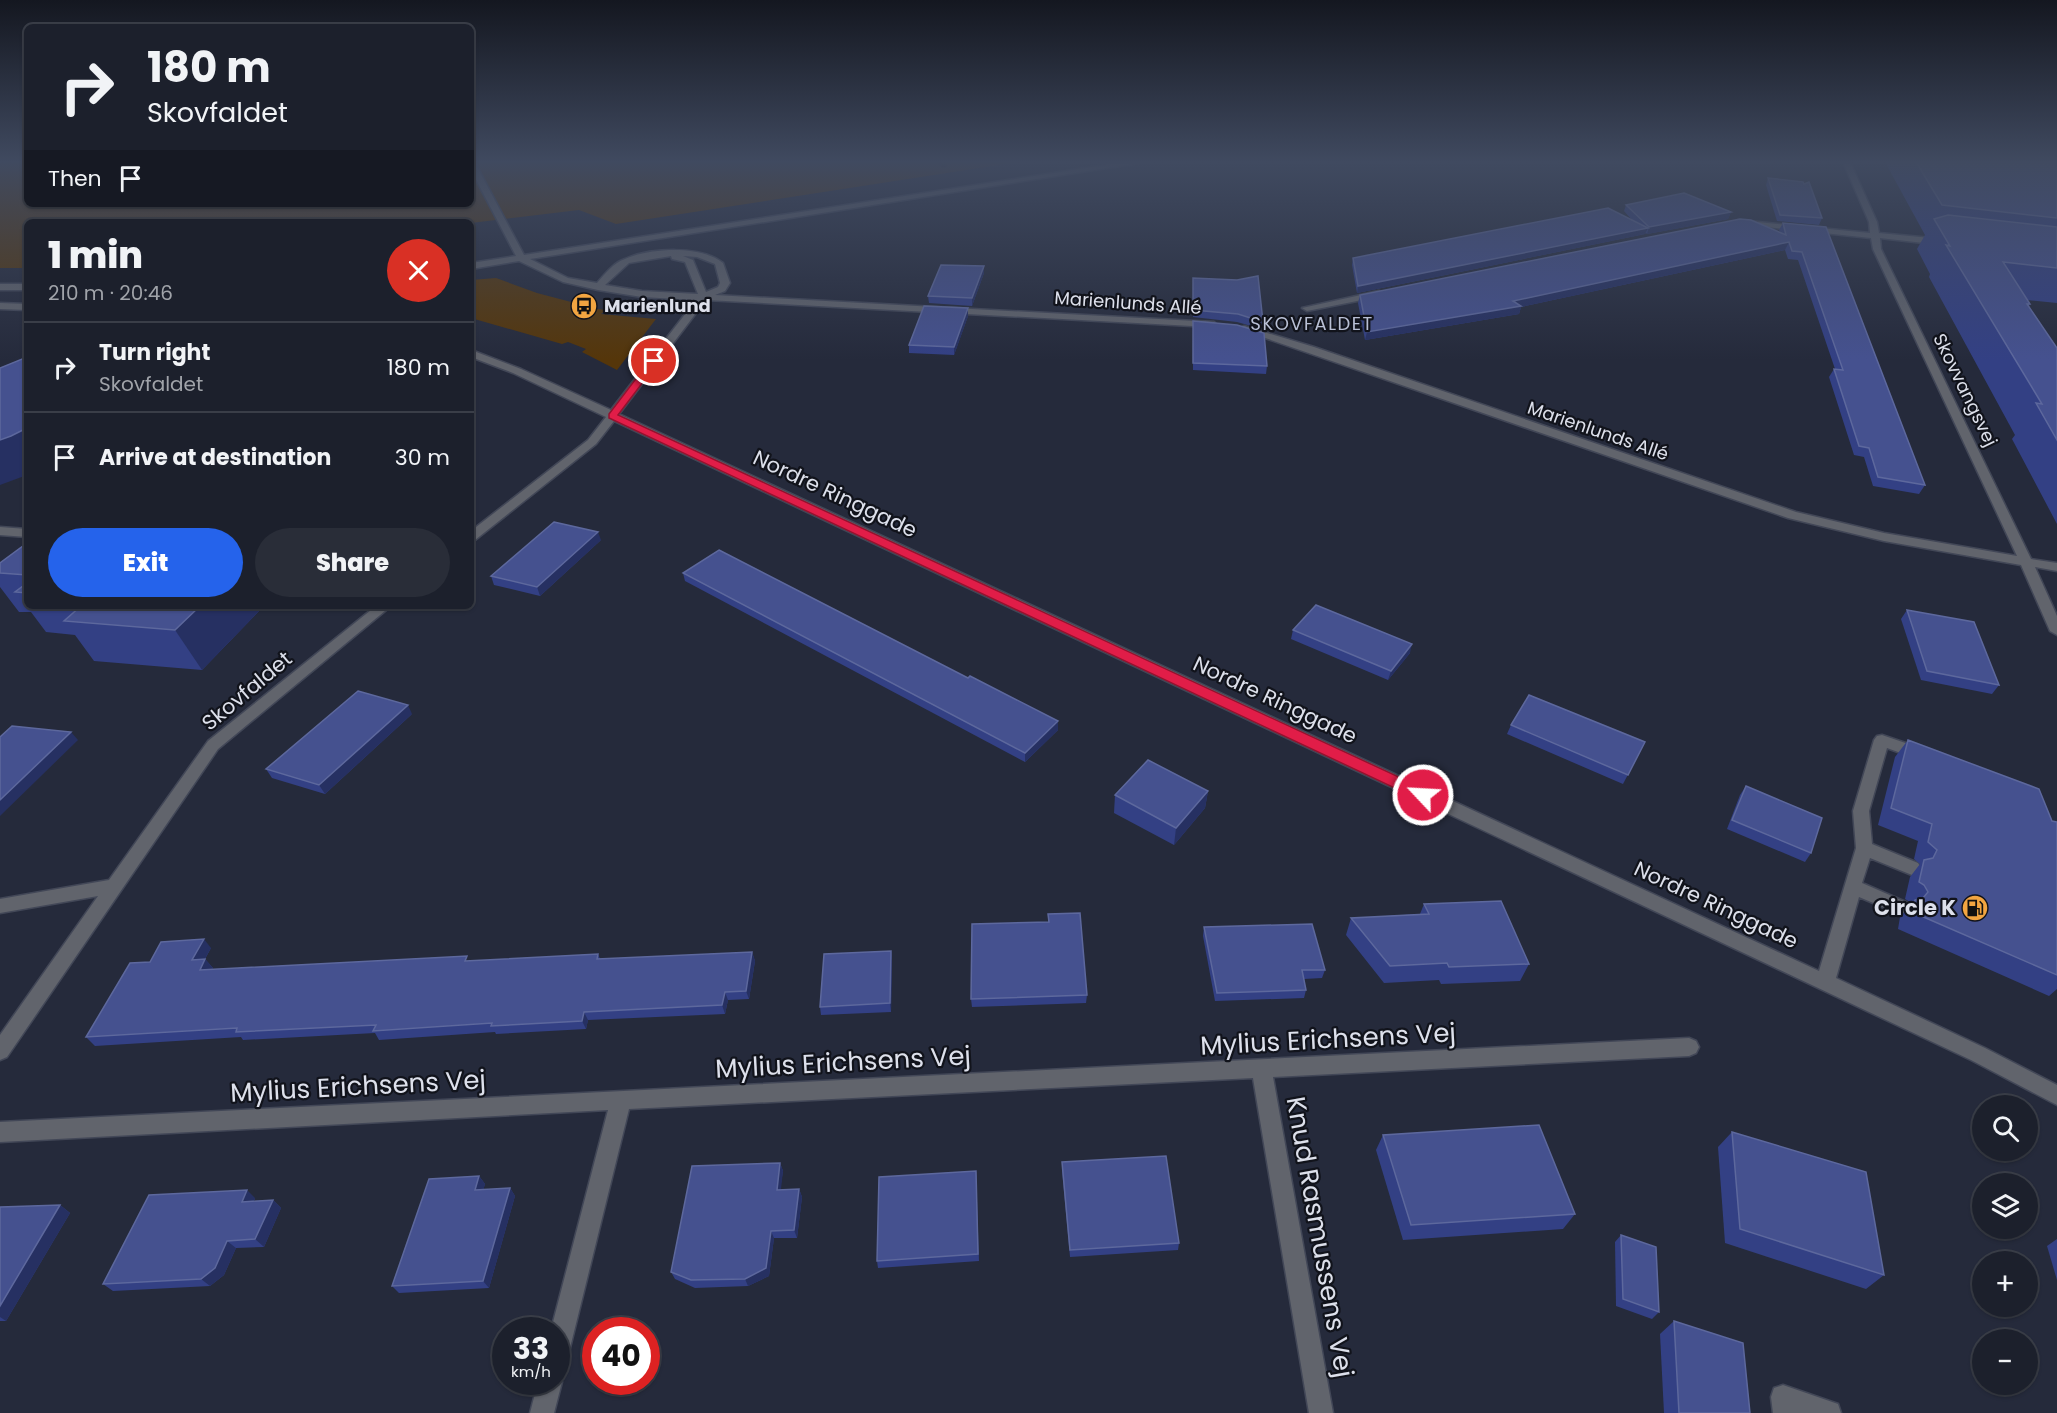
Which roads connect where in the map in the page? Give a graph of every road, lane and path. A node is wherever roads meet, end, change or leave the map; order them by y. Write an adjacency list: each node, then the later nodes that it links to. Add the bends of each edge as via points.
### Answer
1 (507, 228): 8 (street)
2 (682, 228): 8 (street)
3 (697, 228): 8 (street)
4 (1812, 228): 6 (street)
5 (1874, 228): 6 (street, Skovvangsvej)
6 (1876, 235): 7 (street); 25 (street, Skovvangsvej, via 1877,249)
7 (1946, 243)
8 (521, 254): 10 (street); 11 (street); 14 (street, Marienlunds Allé, via 566,280)
9 (657, 255): 14 (street, via 626,261); 16 (street, via 689,260); 16 (street, via 698,254 719,263 725,283 722,289)
10 (474, 256)
11 (474, 265)
12 (0, 287): 13 (street)
13 (24, 287)
14 (598, 287): 16 (street, Marienlunds Allé, via 642,294)
15 (1391, 291): 19 (street)
16 (704, 296): 21 (street); 25 (street, Marienlunds Allé, via 1232,327 1310,349 1792,515 1884,537)
17 (0, 306): 18 (street)
18 (24, 306)
19 (1307, 308)
20 (474, 354): 21 (street, Nordre Ringgade)
21 (612, 416): 24 (street, via 592,442); 36 (street, Nordre Ringgade)
22 (0, 531): 23 (street)
23 (24, 532)
24 (474, 535)
25 (2026, 562): 26 (street, Marienlunds Allé); 28 (street, Skovvangsvej)
26 (2057, 567)
27 (380, 609): 32 (street, Skovfaldet, via 213,745)
28 (2057, 631)
29 (1937, 761): 30 (street, via 1882,740 1861,811)
30 (1864, 848): 31 (street); 33 (street)
31 (1912, 868)
32 (115, 886): 34 (street); 38 (street, Skovfaldet)
33 (1853, 887): 35 (street); 36 (street)
34 (0, 906)
35 (1902, 908)
36 (1825, 983): 40 (street, Nordre Ringgade)
37 (1689, 1047): 39 (street, Mylius Erichsens Vej)
38 (0, 1051)
39 (1262, 1070): 41 (street, Mylius Erichsens Vej); 46 (street, Knud Rasmussens Vej)
40 (2057, 1095)
41 (621, 1099): 42 (street, Mylius Erichsens Vej); 43 (street)
42 (0, 1132)
43 (566, 1317)
44 (547, 1395): 45 (street)
45 (542, 1413)
46 (1321, 1413)
47 (1785, 1413): 48 (street, via 1783,1397)
48 (1829, 1413)

